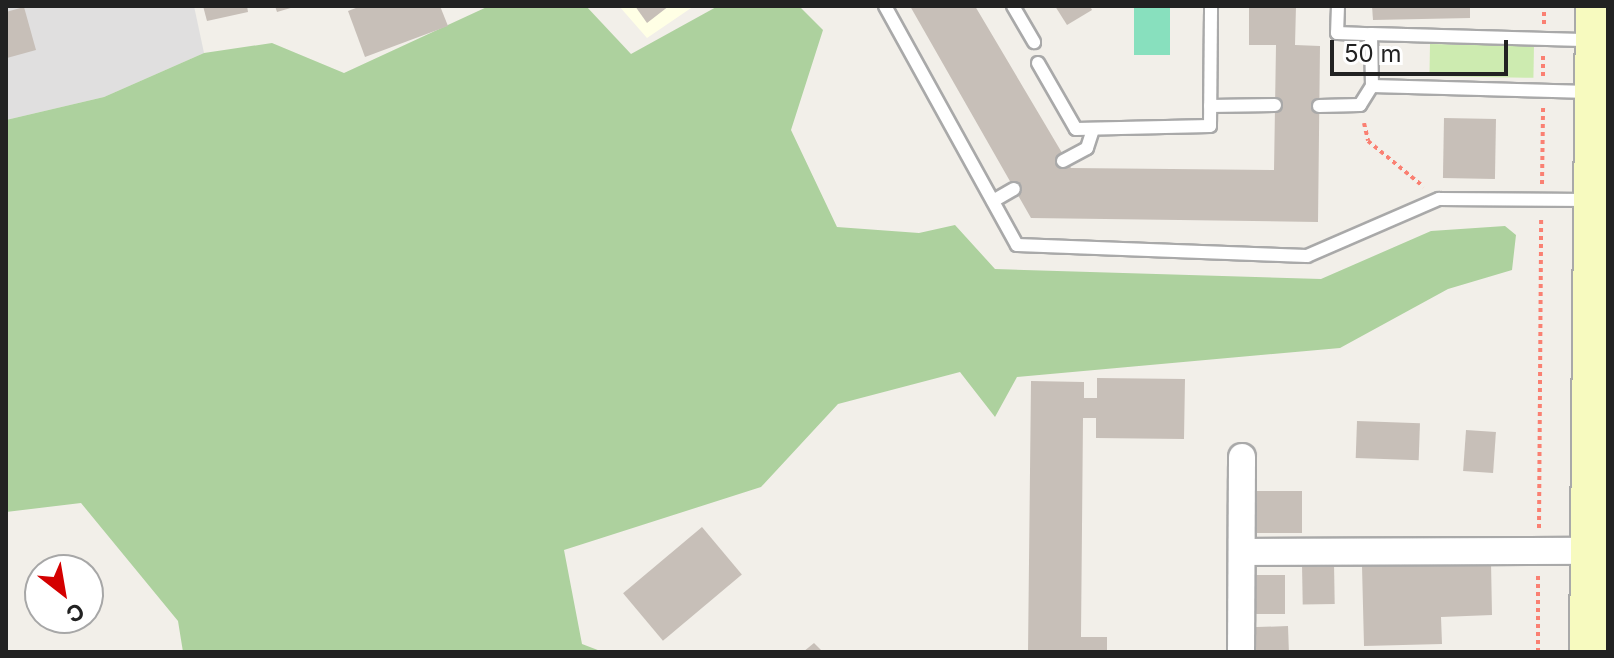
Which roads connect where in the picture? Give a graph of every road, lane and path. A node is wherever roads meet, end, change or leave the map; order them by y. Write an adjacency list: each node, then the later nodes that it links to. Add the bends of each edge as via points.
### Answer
1 (885, 6): 24 (lane)
2 (1013, 6): 9 (lane)
3 (1211, 6): 16 (lane)
4 (1338, 6): 7 (lane, via 1337,33)
5 (1544, 6): 8 (path)
6 (1593, 23): 8 (lane); 13 (main road)
7 (1371, 34): 8 (lane); 11 (lane)
8 (1543, 37): 12 (path)
9 (1034, 42)
10 (1038, 63): 18 (lane, via 1076,129)
11 (1372, 86): 12 (lane); 15 (lane)
12 (1543, 91): 13 (lane); 21 (path)
13 (1601, 91): 23 (main road)
14 (1275, 105): 16 (lane)
15 (1360, 105): 17 (lane); 22 (path, via 1368,141)
16 (1210, 106): 18 (lane, via 1210,126)
17 (1319, 106)
18 (1093, 129): 19 (lane, via 1087,148)
19 (1063, 161)
20 (1014, 189): 24 (lane)
21 (1542, 198): 22 (lane); 23 (lane); 26 (path)
22 (1439, 199): 24 (lane, via 1307,256 1017,245)
23 (1593, 200): 27 (main road)
24 (993, 201)
25 (1242, 457): 28 (street)
26 (1539, 549): 27 (street); 28 (street); 30 (path)
27 (1598, 551): 31 (main road)
28 (1242, 552): 29 (street)
29 (1241, 652)
30 (1538, 652)
31 (1588, 652)

